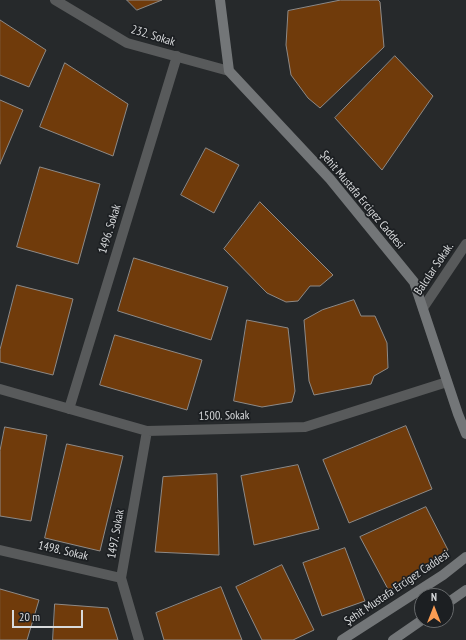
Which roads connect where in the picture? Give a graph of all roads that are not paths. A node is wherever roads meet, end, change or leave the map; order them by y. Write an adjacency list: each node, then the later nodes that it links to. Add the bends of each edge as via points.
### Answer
1 (55, 0): 3 (street, 232. Sokak, via 128,43)
2 (220, 0): 4 (main road)
3 (176, 56): 4 (street, 232. Sokak); 9 (street, 1496. Sokak)
4 (229, 71): 6 (main road, Şehit Mustafa Ercigez Caddesi, via 330,179 414,282)
5 (466, 244): 6 (street, Balcılar Sokak.)
6 (423, 308): 7 (main road, Şehit Mustafa Ercigez Caddesi)
7 (447, 382): 10 (street, 1500. Sokak, via 305,427); 11 (main road, Şehit Mustafa Ercigez Caddesi)
8 (0, 389): 9 (street, 1500. Sokak)
9 (69, 409): 10 (street, 1500. Sokak)
10 (147, 431): 14 (street, 1497. Sokak)
11 (466, 434)
12 (0, 550): 14 (street, 1498. Sokak)
13 (466, 557): 19 (main road, Şehit Mustafa Ercigez Caddesi, via 443,576)
14 (121, 578): 18 (street, 1497. Sokak)
15 (466, 590): 16 (main road)
16 (454, 598)
17 (414, 626): 20 (main road)
18 (139, 640)
19 (342, 640)
20 (393, 640)

